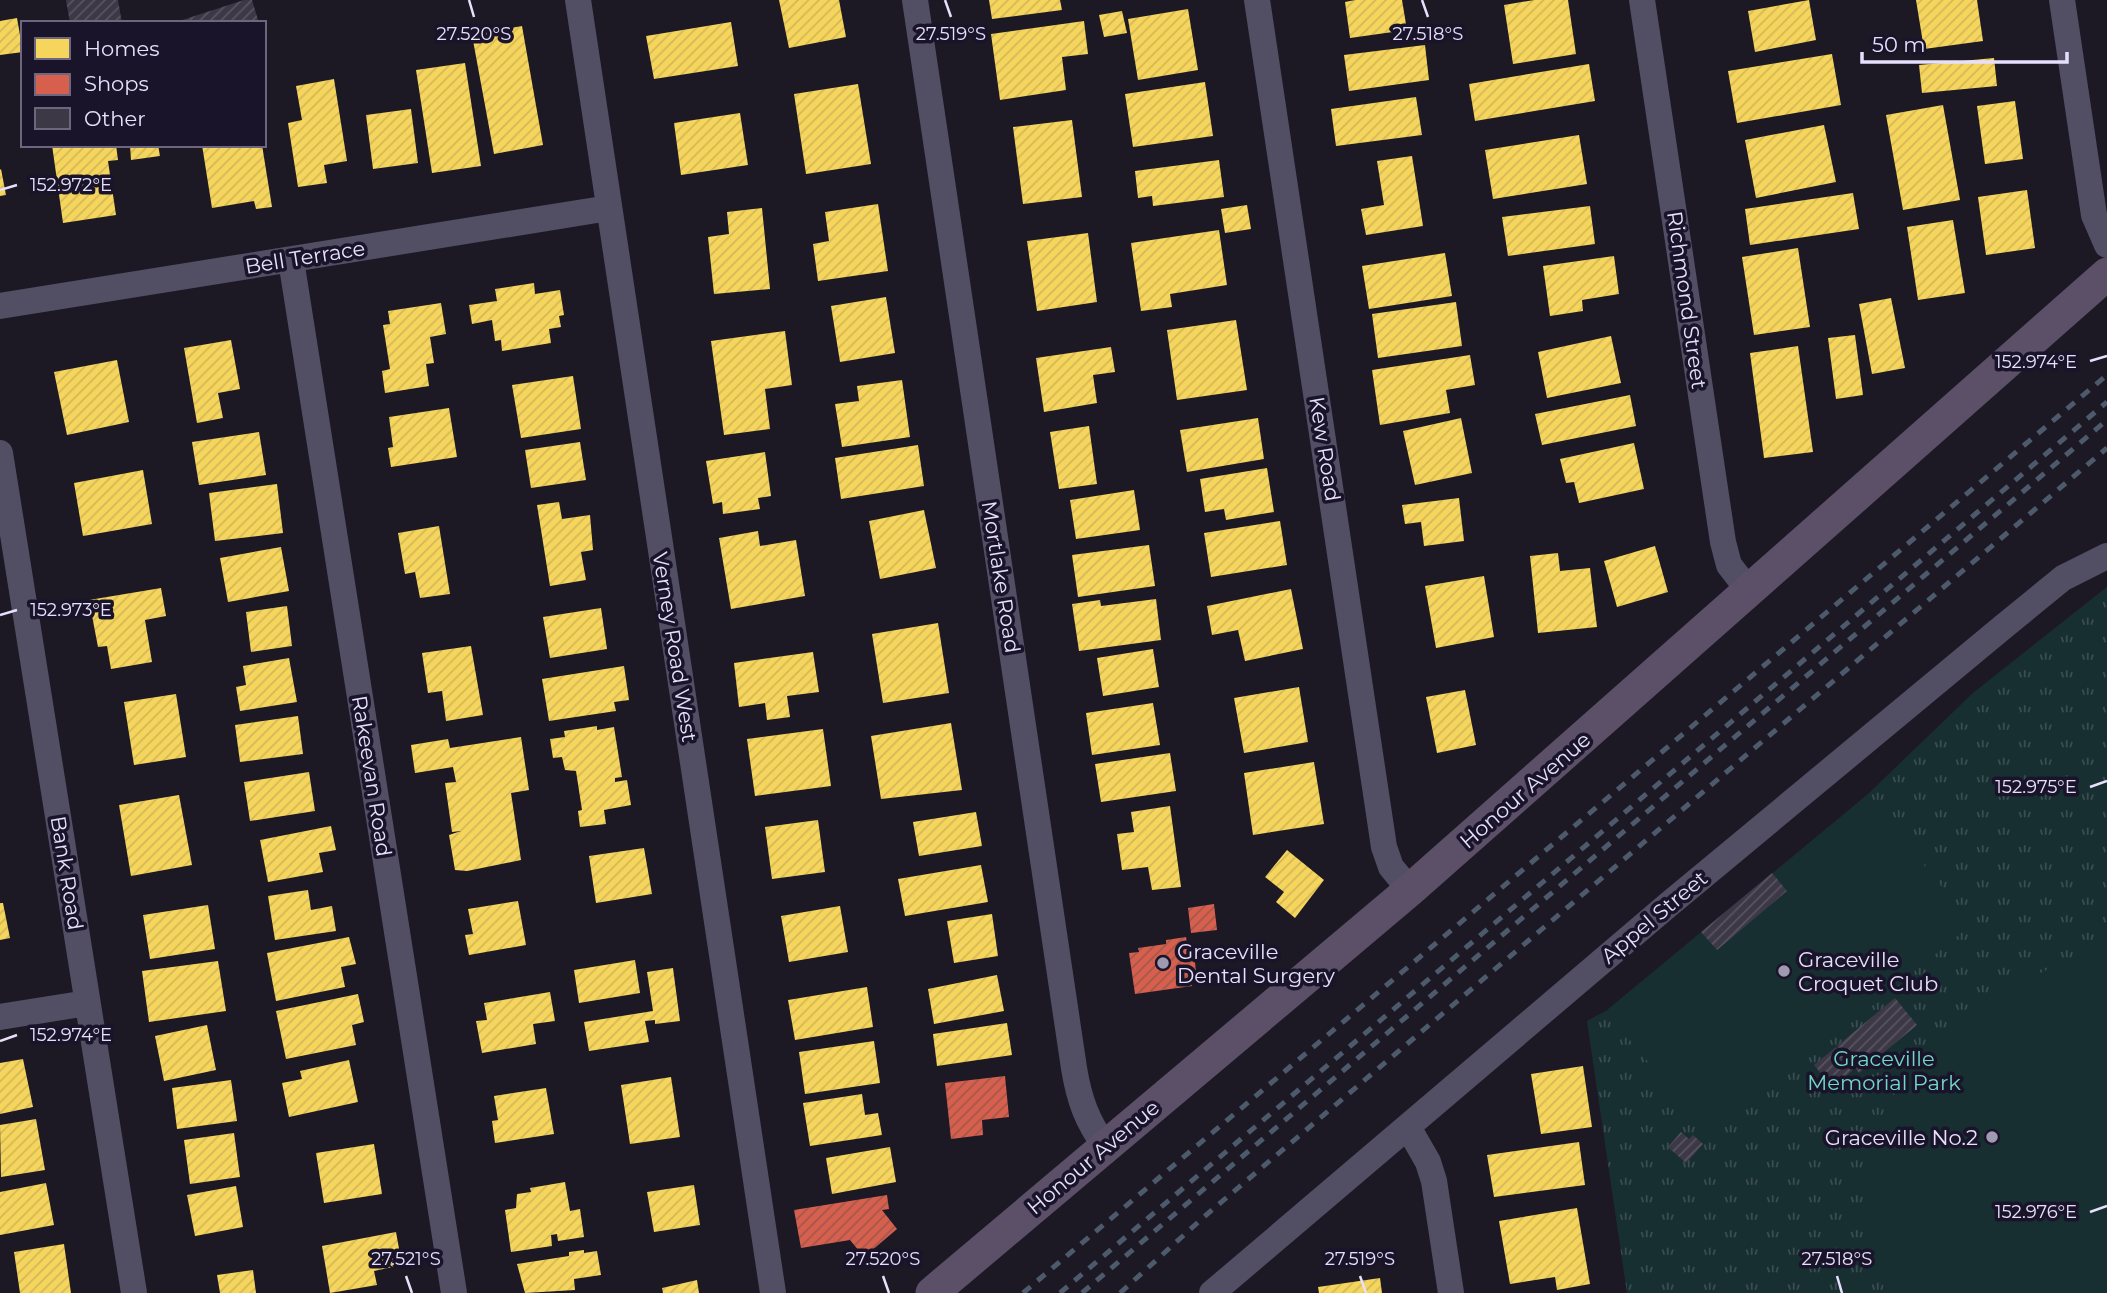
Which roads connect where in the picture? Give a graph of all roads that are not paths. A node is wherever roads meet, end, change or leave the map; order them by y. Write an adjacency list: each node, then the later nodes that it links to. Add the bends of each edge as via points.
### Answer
1 (578, 0): 6 (street, Verney Road West)
2 (915, 0): 19 (street, Mortlake Road, via 1078,1094 1089,1123)
3 (1257, 0): 15 (street, Kew Road, via 1384,847 1391,867)
4 (1642, 0): 14 (street, Richmond Street, via 1723,542 1729,565)
5 (2062, 0): 7 (street, via 2094,215)
6 (609, 208): 8 (street, Bell Terrace); 22 (street, Verney Road West)
7 (2107, 245)
8 (291, 260): 10 (street, Bell Terrace); 21 (street, Rakeevan Road)
9 (2107, 274): 14 (main road, Honour Avenue)
10 (0, 306)
11 (0, 453): 12 (street, Bank Road)
12 (8, 556): 16 (street, Bank Road)
13 (2107, 556): 18 (street, Appel Street, via 2063,579 2003,627)
14 (1750, 592): 15 (main road, Honour Avenue)
15 (1410, 890): 19 (main road, Honour Avenue)
16 (87, 1003): 17 (street); 20 (street, Bank Road)
17 (0, 1017)
18 (1408, 1127): 24 (street, Appel Street); 25 (street, via 1434,1181)
19 (1106, 1147): 23 (main road, Honour Avenue)
20 (134, 1293)
21 (454, 1293)
22 (773, 1293)
23 (932, 1293)
24 (1212, 1293)
25 (1451, 1293)

